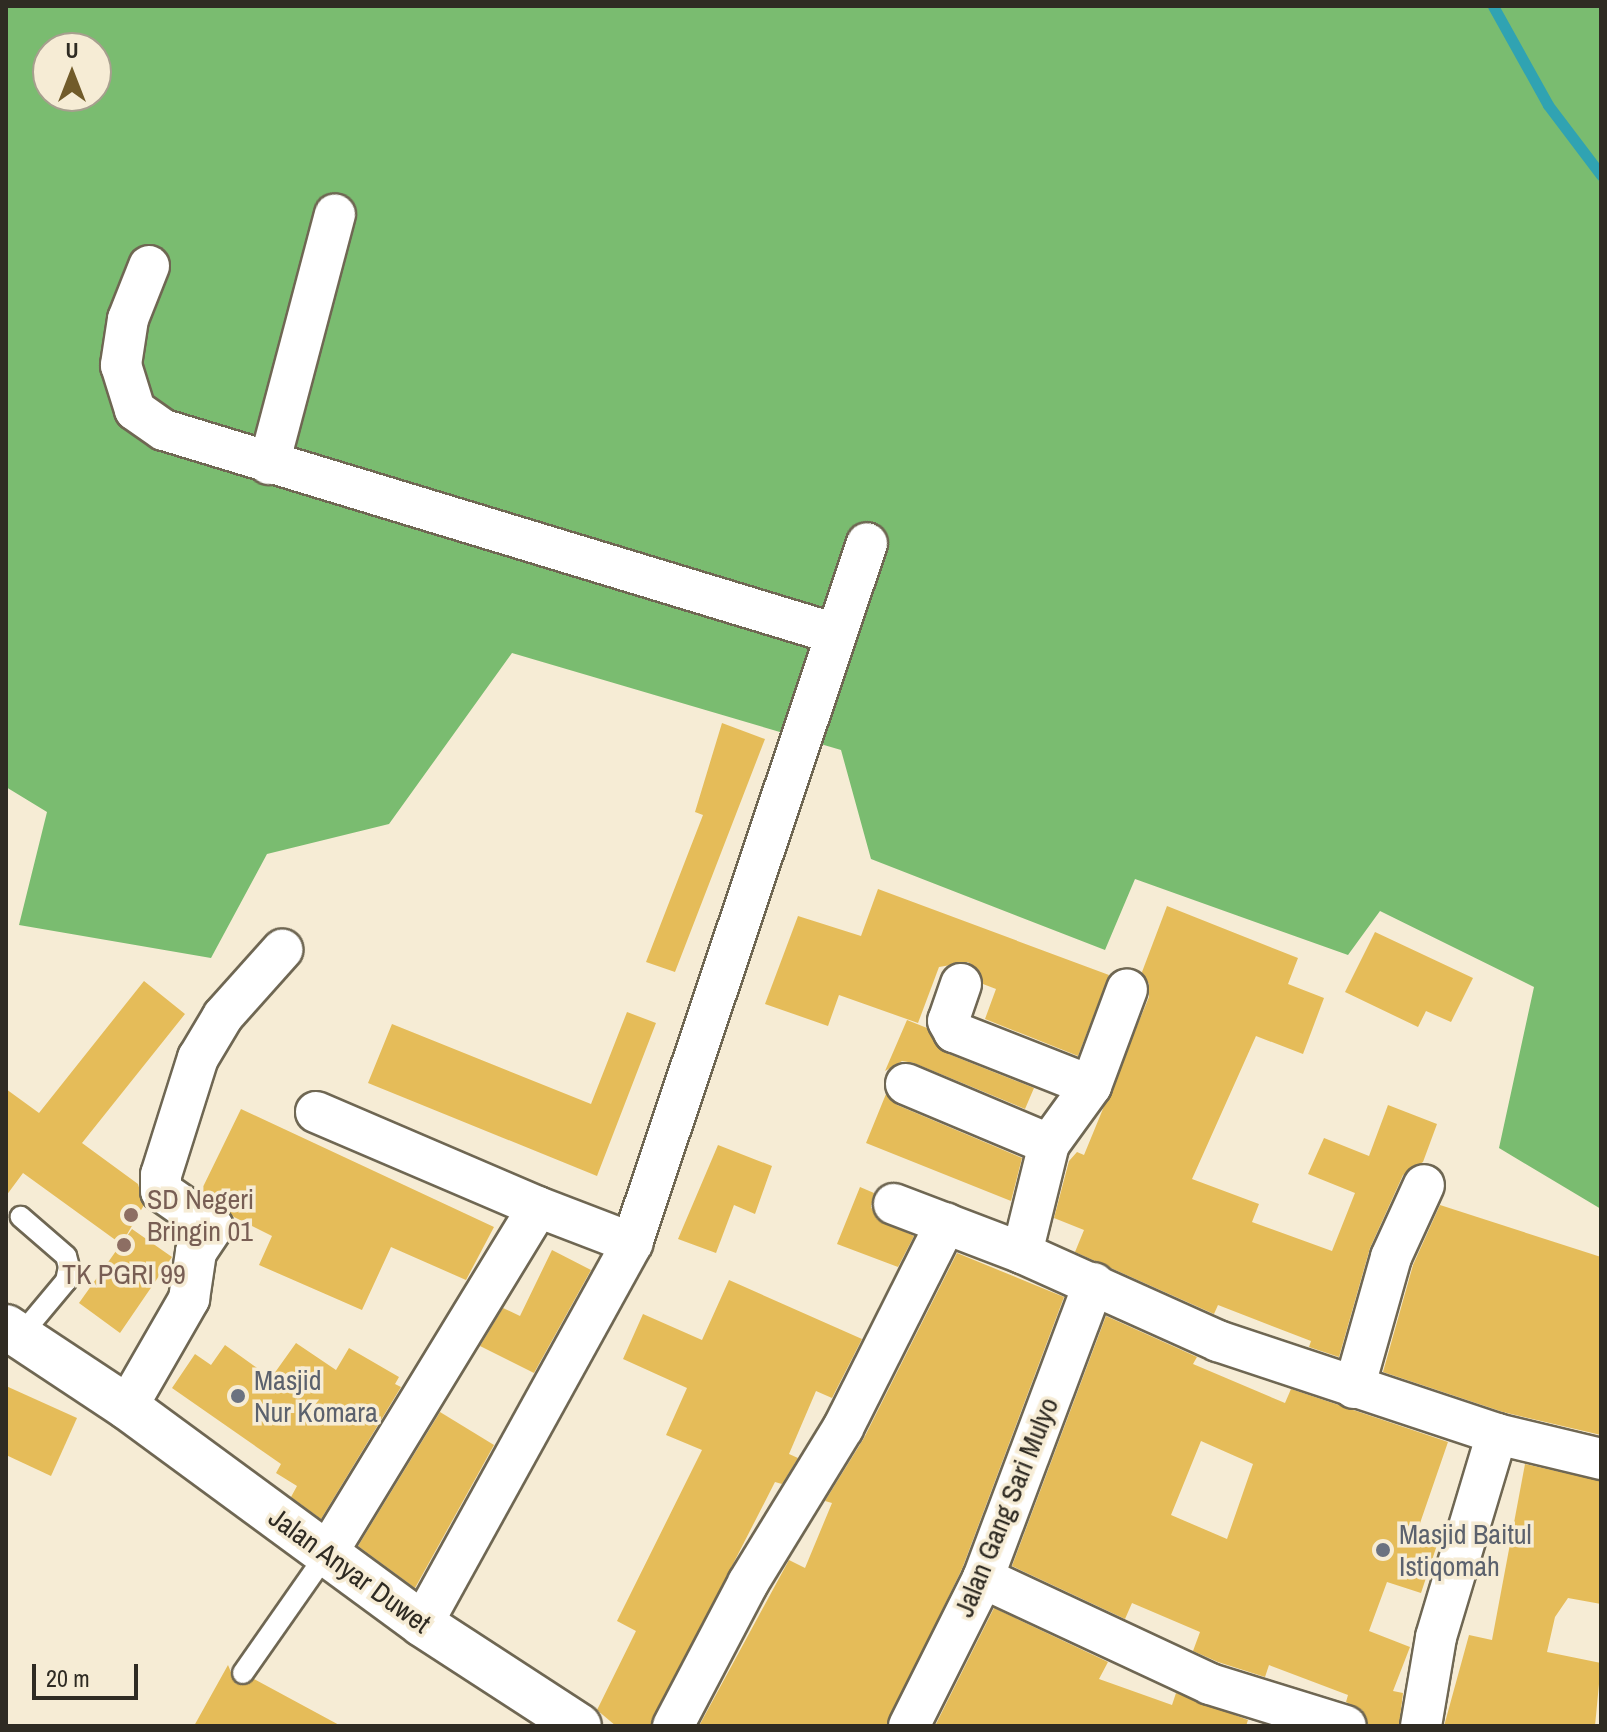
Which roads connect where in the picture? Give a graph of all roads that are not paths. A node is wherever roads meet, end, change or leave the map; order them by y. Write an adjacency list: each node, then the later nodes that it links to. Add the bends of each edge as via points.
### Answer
1 (335, 215): 3 (street)
2 (149, 266): 3 (street, via 122,343 128,398 147,421 164,430)
3 (269, 464): 5 (street)
4 (867, 543): 5 (street)
5 (836, 634): 18 (street)
6 (282, 950): 23 (street, via 223,1016 198,1058 161,1175 161,1191 213,1227 196,1252 189,1299)
7 (961, 984): 10 (street, via 948,1021 954,1032)
8 (1127, 989): 10 (street)
9 (906, 1084): 12 (street)
10 (1091, 1086): 12 (street)
11 (316, 1112): 15 (street)
12 (1049, 1144): 19 (street)
13 (1424, 1185): 22 (street, via 1391,1257)
14 (894, 1204): 17 (street)
15 (538, 1207): 18 (street); 26 (street)
16 (21, 1217): 21 (lane, via 66,1256 69,1267 66,1281)
17 (946, 1223): 19 (street); 31 (street, via 843,1428 748,1583)
18 (632, 1243): 28 (street)
19 (1022, 1253): 20 (street)
20 (1094, 1283): 22 (street, via 1218,1341); 27 (street, Jalan Gang Sari Mulyo)
21 (13, 1331): 23 (street, Jalan Anyar Duwet)
22 (1354, 1388): 24 (street)
23 (127, 1407): 26 (street, Jalan Anyar Duwet)
24 (1497, 1434): 25 (street); 34 (street, via 1436,1637)
25 (1601, 1459)
26 (327, 1553): 28 (street, Jalan Anyar Duwet); 29 (lane)
27 (983, 1578): 32 (street, Jalan Gang Sari Mulyo); 33 (street, via 1210,1684)
28 (422, 1624): 30 (street, Jalan Anyar Duwet)
29 (243, 1673)
30 (579, 1726)
31 (673, 1726)
32 (909, 1726)
33 (1346, 1726)
34 (1421, 1726)

